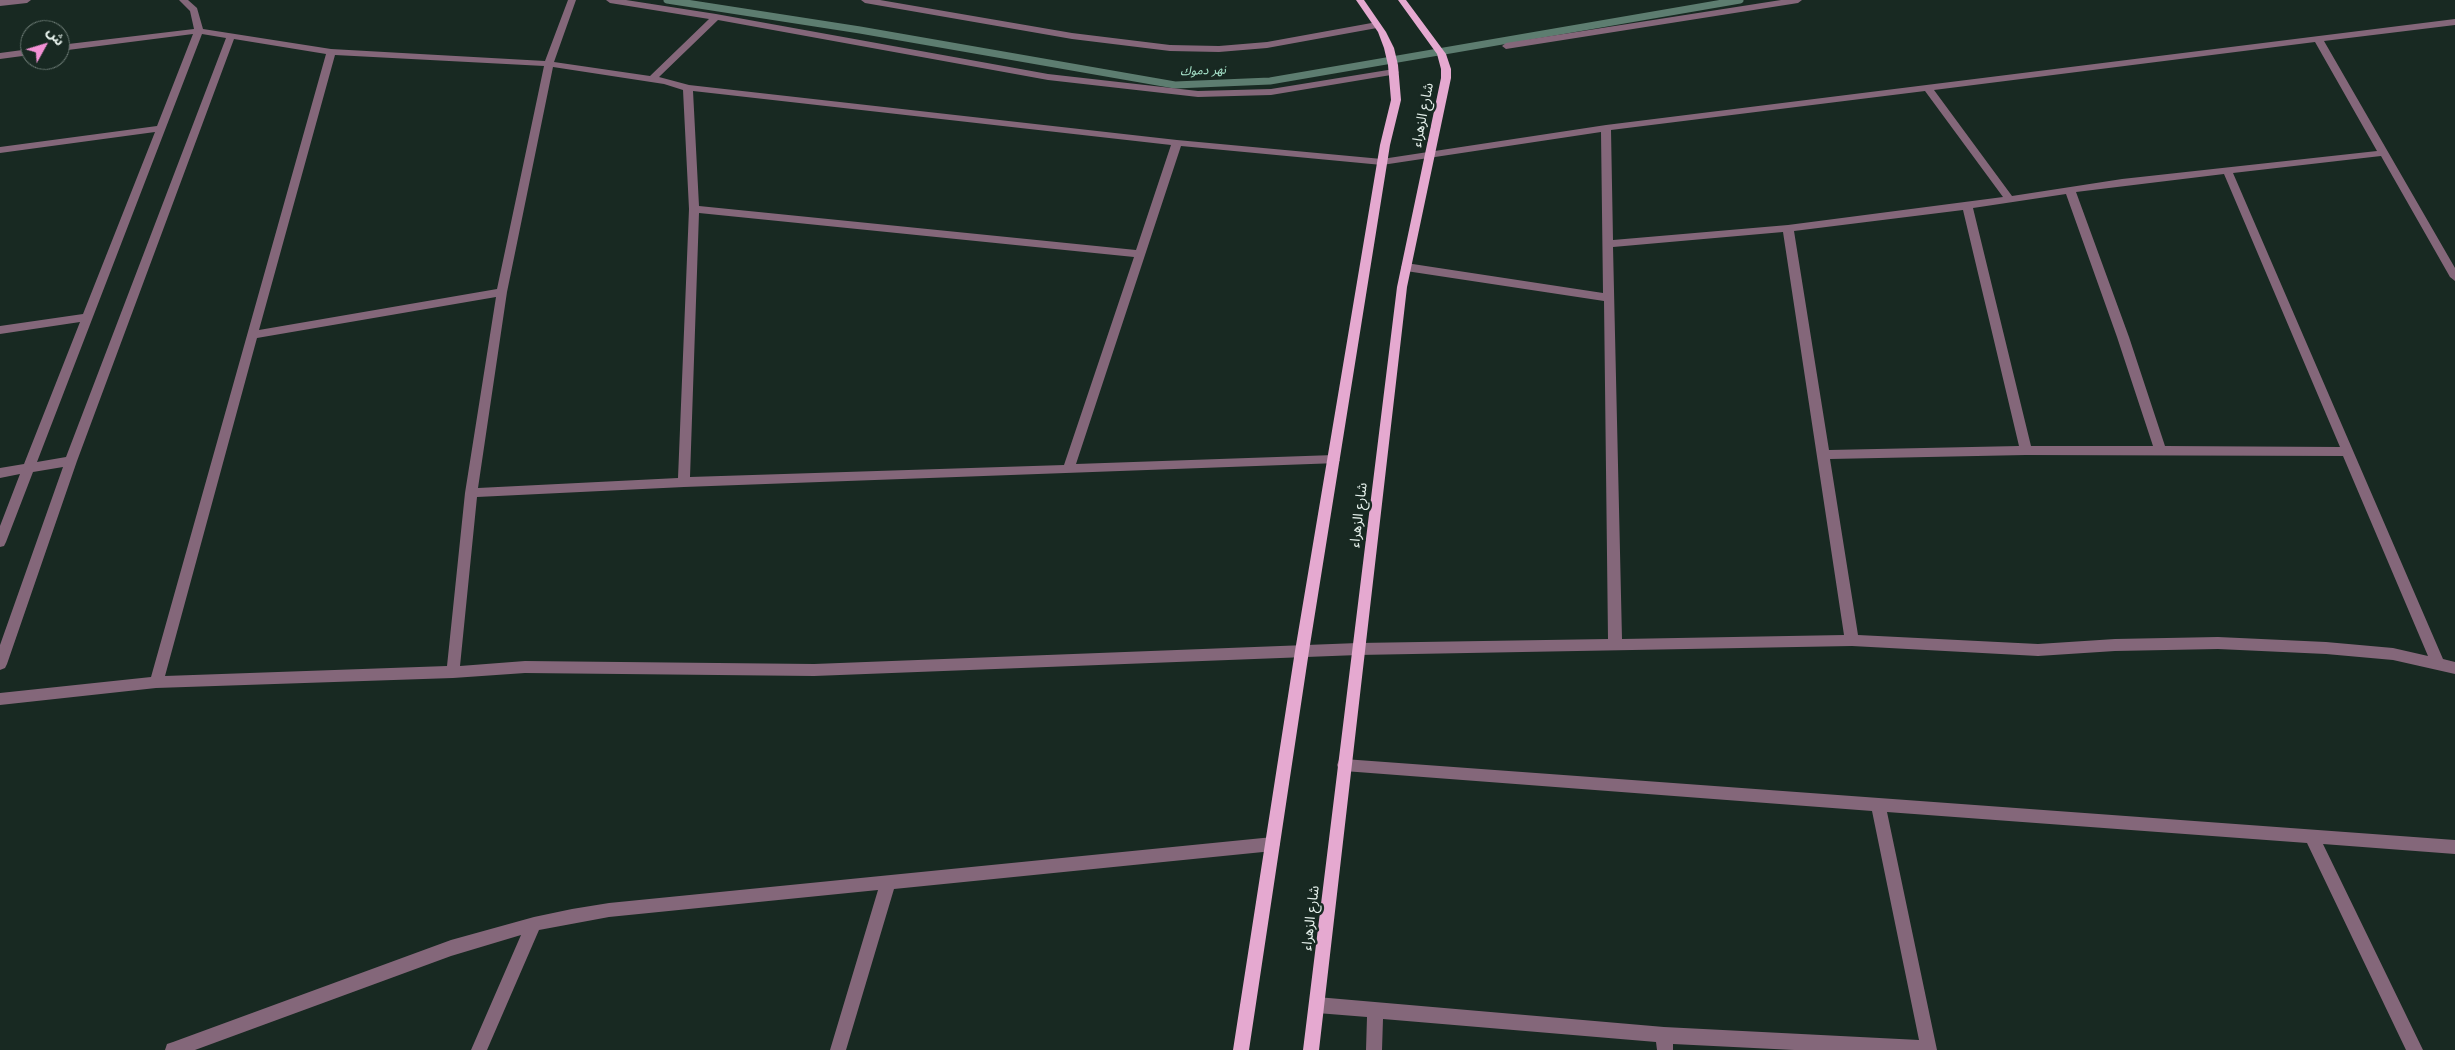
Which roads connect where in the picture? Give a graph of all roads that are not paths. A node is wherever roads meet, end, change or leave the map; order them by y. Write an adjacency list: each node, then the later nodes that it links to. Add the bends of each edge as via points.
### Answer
1 (27, 0): 9 (street)
2 (183, 0): 13 (street, via 194,10)
3 (572, 0): 21 (street)
4 (610, 0): 10 (street)
5 (864, 0): 12 (street, via 1072,36 1170,48 1219,49 1267,45)
6 (1360, 0): 12 (main road)
7 (1402, 0): 31 (main road, شارع الزهراء, via 1443,60 1446,78)
8 (1798, 0): 16 (street)
9 (0, 3)
10 (716, 17): 22 (street, via 1048,77 1198,94 1271,92); 23 (street)
11 (2455, 22): 15 (street)
12 (1379, 29): 22 (main road)
13 (200, 31): 14 (street); 17 (street); 26 (street)
14 (231, 36): 18 (street); 53 (street)
15 (2318, 40): 24 (street); 30 (street)
16 (1506, 46)
17 (70, 47)
18 (331, 52): 21 (street); 47 (street)
19 (20, 53): 20 (street)
20 (0, 56)
21 (549, 64): 23 (street); 43 (street)
22 (1394, 68): 32 (main road, via 1396,100)
23 (652, 79): 25 (street)
24 (1927, 87): 27 (street); 35 (street)
25 (688, 88): 28 (street); 37 (street)
26 (162, 128): 29 (street); 45 (street)
27 (1606, 128): 31 (street); 39 (street)
28 (1176, 143): 32 (street); 40 (street)
29 (0, 150)
30 (2384, 152): 33 (street); 42 (street)
31 (1431, 153): 32 (street); 41 (main road, شارع الزهراء)
32 (1382, 162): 52 (main road)
33 (2227, 170): 34 (street); 50 (street)
34 (2070, 191): 35 (street); 49 (street)
35 (2010, 200): 36 (street)
36 (1967, 206): 38 (street); 48 (street)
37 (694, 209): 40 (street); 57 (street)
38 (1788, 228): 39 (street); 51 (street)
39 (1608, 244): 44 (street)
40 (1139, 254): 55 (street)
41 (1406, 268): 44 (street); 62 (main road, شارع الزهراء)
42 (2455, 277)
43 (502, 292): 47 (street); 58 (street)
44 (1609, 298): 61 (street)
45 (88, 317): 46 (street); 54 (street)
46 (0, 330)
47 (252, 335): 68 (street)
48 (2026, 450): 49 (street); 51 (street)
49 (2161, 451): 50 (street)
50 (2347, 452): 65 (street)
51 (1824, 455): 60 (street)
52 (1334, 460): 55 (street); 63 (main road)
53 (71, 461): 54 (street); 64 (street)
54 (29, 468): 56 (street); 59 (street)
55 (1069, 468): 57 (street)
56 (0, 473)
57 (684, 482): 58 (street)
58 (471, 493): 67 (street)
59 (0, 542)
60 (1852, 640): 61 (street); 65 (street, via 2038,650 2218,643 2316,647 2393,654)
61 (1615, 644): 62 (street)
62 (1358, 649): 63 (street); 70 (main road, شارع الزهراء)
63 (1302, 651): 67 (street, via 814,670 524,667); 73 (main road)
64 (0, 664)
65 (2438, 664): 66 (street)
66 (2455, 668)
67 (453, 672): 68 (street)
68 (156, 682): 69 (street)
69 (0, 699)
70 (1344, 765): 71 (street); 77 (main road, شارع الزهراء)
71 (1878, 804): 72 (street); 80 (street)
72 (2312, 837): 74 (street); 87 (street)
73 (1273, 844): 75 (street); 84 (main road)
74 (2455, 847)
75 (888, 882): 76 (street, via 609,910); 83 (street)
76 (534, 924): 81 (street, via 450,948); 82 (street)
77 (1316, 1005): 78 (street); 85 (main road, شارع الزهراء)
78 (1375, 1010): 79 (street); 86 (street)
79 (1665, 1042): 80 (street)
80 (1929, 1049)
81 (173, 1050)
82 (480, 1050)
83 (838, 1050)
84 (1241, 1050)
85 (1311, 1050)
86 (1374, 1050)
87 (2415, 1050)

